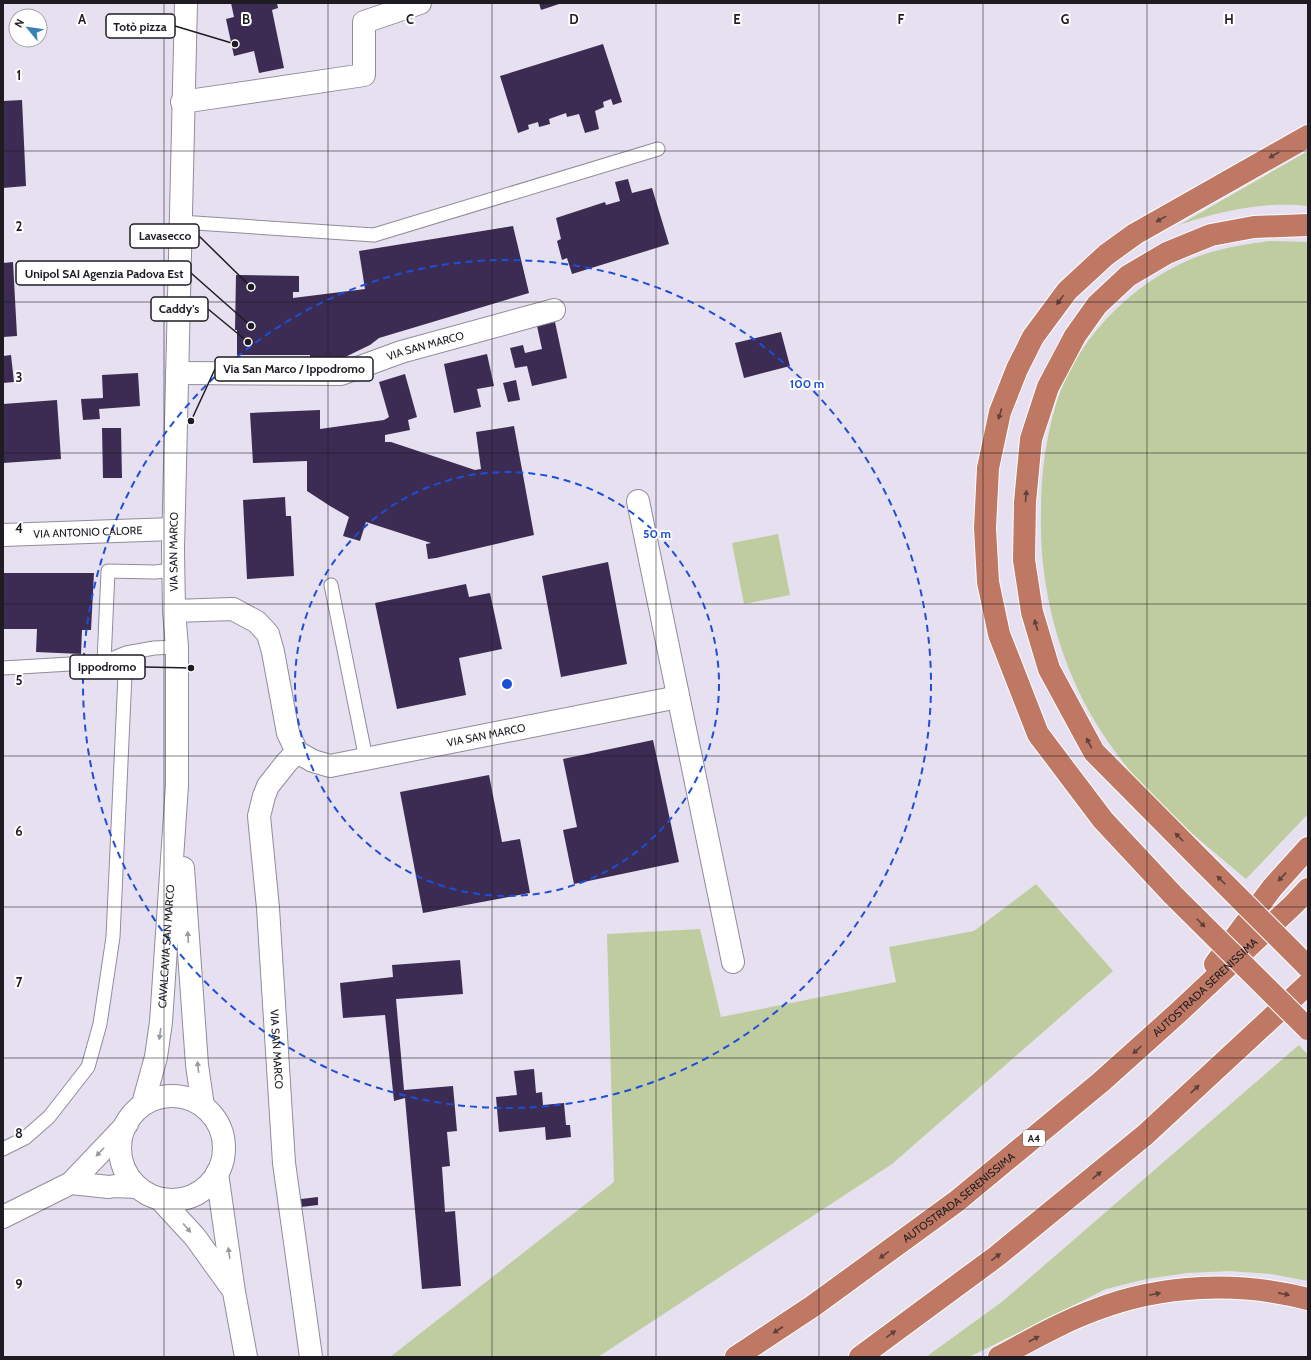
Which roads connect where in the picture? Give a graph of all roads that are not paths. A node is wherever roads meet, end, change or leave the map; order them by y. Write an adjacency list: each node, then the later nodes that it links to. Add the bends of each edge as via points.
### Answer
1 (186, 3): 3 (street, VIA SAN MARCO)
2 (420, 3): 3 (street, via 364,22 364,75)
3 (182, 102): 6 (street, VIA SAN MARCO)
4 (1308, 136): 30 (highway, one-way to 30, bridge, via 1135,234 1106,255 1067,291 1033,337 1000,412 988,468 985,528 988,582 999,634 1038,734 1103,820 1173,895)
5 (658, 149): 6 (lane, via 374,235)
6 (180, 222): 9 (street, VIA SAN MARCO)
7 (1308, 225): 27 (highway, one-way to 7, bridge, via 1094,752 1049,669 1032,612 1024,560 1025,502 1031,439 1048,387 1074,336 1097,305 1128,276 1167,253 1211,235 1254,228)
8 (554, 310): 9 (street, VIA SAN MARCO, via 401,352 341,374)
9 (177, 373): 11 (street, VIA SAN MARCO)
10 (638, 501): 20 (street)
11 (174, 529): 12 (street, VIA ANTONIO CALORE); 13 (street, VIA SAN MARCO)
12 (3, 535)
13 (173, 570): 15 (street, VIA SAN MARCO); 18 (lane, via 108,571)
14 (331, 585): 22 (lane)
15 (174, 611): 16 (street, VIA SAN MARCO); 21 (street, via 233,609 257,622 265,630 273,652 288,733)
16 (178, 646): 17 (lane); 23 (street, CAVALCAVIA SAN MARCO)
17 (126, 653): 18 (lane); 34 (lane, via 113,936 100,1024 88,1066 49,1117 25,1138)
18 (104, 662): 19 (lane)
19 (3, 668)
20 (678, 697): 22 (street, VIA SAN MARCO); 26 (street)
21 (297, 752): 22 (street, VIA SAN MARCO, via 313,761 330,766); 43 (street, VIA SAN MARCO, via 268,786 259,816 268,908 284,1163)
22 (366, 759)
23 (177, 785): 31 (street, CAVALCAVIA SAN MARCO, one-way to 31, via 161,1022 156,1056); 32 (street, CAVALCAVIA SAN MARCO, one-way to 23, via 197,1065)
24 (1308, 848): 29 (highway, one-way to 29, via 1272,888)
25 (1308, 889): 29 (highway, AUTOSTRADA SERENISSIMA / A4)
26 (733, 962)
27 (1308, 967)
28 (1308, 984): 45 (highway, one-way to 28, via 997,1256 1138,1140)
29 (1180, 1011): 44 (highway, AUTOSTRADA SERENISSIMA / A4, one-way to 44, via 1101,1082 958,1201 813,1306)
30 (1308, 1029)
31 (143, 1104): 32 (street, CAVALCAVIA SAN MARCO, via 168,1096 190,1099); 33 (street, CAVALCAVIA SAN MARCO)
32 (203, 1106): 35 (street, CAVALCAVIA SAN MARCO, via 216,1119 224,1136 224,1155)
33 (127, 1124): 36 (street, one-way to 36); 37 (street, CAVALCAVIA SAN MARCO, via 121,1141 121,1163)
34 (3, 1149)
35 (217, 1173): 38 (street, CAVALCAVIA SAN MARCO, via 202,1190 186,1199); 40 (street, CAVALCAVIA SAN MARCO, one-way to 35)
36 (71, 1183): 37 (street); 39 (street)
37 (137, 1188): 38 (street, CAVALCAVIA SAN MARCO)
38 (160, 1200): 40 (street, CAVALCAVIA SAN MARCO, one-way to 40, via 195,1237)
39 (3, 1217)
40 (234, 1292): 42 (street, CAVALCAVIA SAN MARCO)
41 (1308, 1299): 46 (highway, one-way to 41, via 1059,1325 1096,1309 1164,1292 1187,1289 1254,1289)
42 (246, 1357)
43 (310, 1357)
44 (736, 1357)
45 (860, 1357)
46 (999, 1357)

